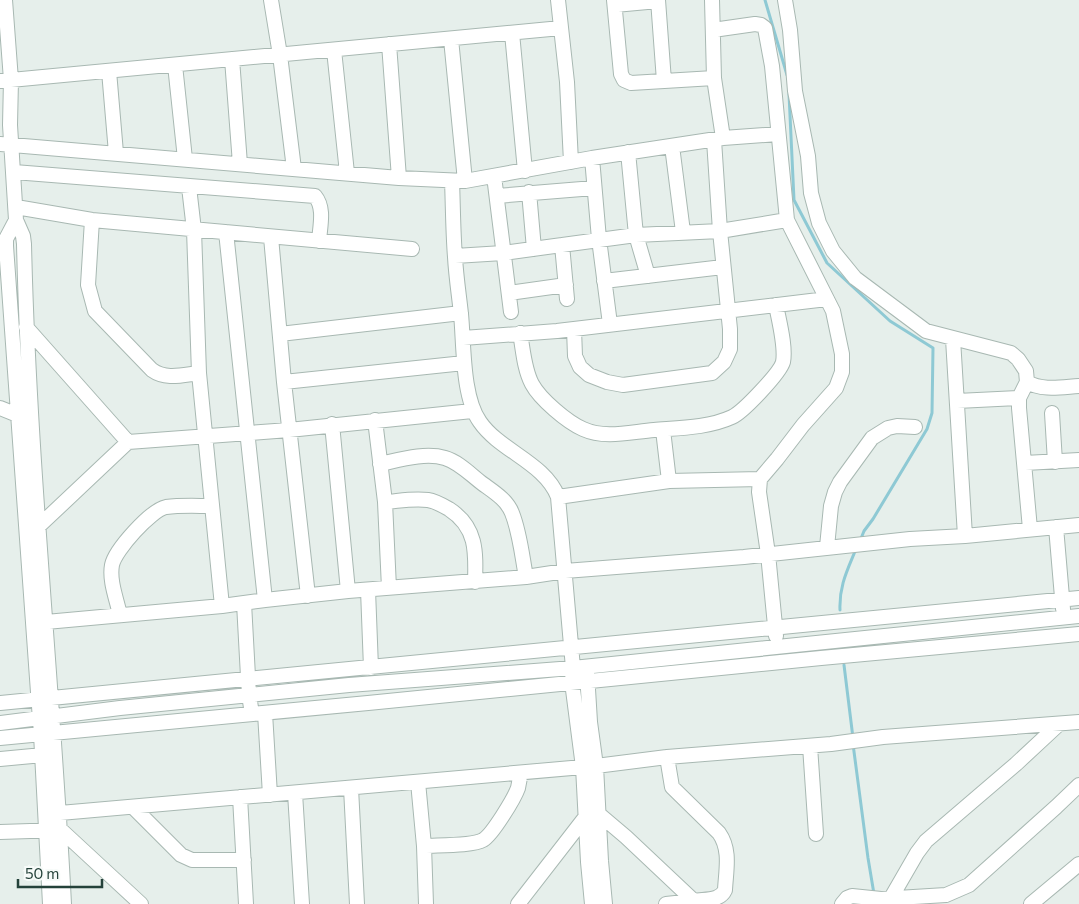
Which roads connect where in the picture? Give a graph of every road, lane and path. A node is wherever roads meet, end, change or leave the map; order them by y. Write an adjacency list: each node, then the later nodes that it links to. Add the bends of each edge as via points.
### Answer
1 (4, 0): 19 (street)
2 (271, 0): 14 (street)
3 (558, 0): 8 (street)
4 (712, 0): 9 (street)
5 (785, 0): 75 (street, via 795,90 818,223 833,251 855,278 926,331)
6 (658, 1): 7 (street); 20 (street)
7 (615, 2): 20 (street, via 620,74 631,83)
8 (561, 28): 10 (street); 29 (street)
9 (713, 30): 18 (street); 21 (street, via 755,24 765,28)
10 (512, 33): 11 (street); 32 (street)
11 (451, 39): 12 (street); 37 (street)
12 (389, 44): 13 (street); 36 (street)
13 (334, 50): 14 (street); 34 (street)
14 (280, 55): 15 (street); 31 (street)
15 (232, 59): 16 (street); 30 (street)
16 (175, 65): 17 (street); 28 (street)
17 (108, 71): 19 (street); 26 (street)
18 (714, 78): 20 (street); 22 (street)
19 (5, 81): 23 (street)
20 (664, 81)
21 (778, 134): 22 (street); 44 (street)
22 (718, 139): 24 (street); 46 (street)
23 (6, 144): 26 (street); 33 (street)
24 (672, 146): 25 (street); 48 (street)
25 (628, 152): 27 (street); 49 (street)
26 (116, 153): 28 (street)
27 (592, 158): 29 (street); 39 (street)
28 (184, 159): 30 (street)
29 (571, 162): 32 (street)
30 (240, 164): 31 (street)
31 (294, 169): 34 (street)
32 (525, 171): 35 (street)
33 (14, 172): 38 (street); 42 (street)
34 (347, 173): 36 (street)
35 (494, 176): 37 (street); 41 (street)
36 (399, 178): 37 (street)
37 (458, 181): 57 (street)
38 (189, 186): 45 (street); 52 (street, via 315,196 321,209)
39 (594, 188): 40 (street); 51 (street)
40 (529, 192): 41 (street); 55 (street)
41 (496, 196): 56 (street)
42 (16, 214): 43 (street); 70 (street, via 24,244); 86 (street, via 6,246)
43 (92, 220): 45 (street); 77 (street, via 88,285 95,310 160,375)
44 (787, 220): 46 (street); 64 (street)
45 (194, 230): 47 (street); 77 (street)
46 (720, 231): 48 (street); 58 (street)
47 (226, 232): 50 (street); 93 (street)
48 (683, 232): 49 (street)
49 (636, 236): 51 (street); 59 (street)
50 (271, 237): 52 (street); 73 (street)
51 (599, 239): 53 (street); 60 (street)
52 (319, 241): 54 (street)
53 (562, 245): 55 (street); 61 (street)
54 (412, 249)
55 (534, 249): 56 (street)
56 (503, 253): 57 (street); 62 (street)
57 (455, 256): 68 (street)
58 (723, 267): 59 (street); 66 (street)
59 (648, 276): 60 (street)
60 (604, 281): 69 (street)
61 (566, 285): 62 (street); 63 (street)
62 (509, 293): 67 (street)
63 (567, 300)
64 (827, 300): 65 (street); 100 (street, via 833,311 842,354 840,381)
65 (776, 305): 66 (street); 92 (street, via 784,354 782,364 758,394 725,420)
66 (729, 311): 69 (street); 71 (street, via 730,349 719,368 712,373 638,384 607,382 590,375 575,356)
67 (511, 312)
68 (461, 313): 73 (street); 74 (street)
69 (610, 324): 71 (street)
70 (26, 327): 87 (street); 95 (street)
71 (574, 329): 72 (street)
72 (520, 333): 74 (street); 92 (street, via 532,385 571,423 600,434)
73 (280, 334): 78 (street)
74 (463, 338): 76 (street)
75 (953, 338): 79 (street, via 1011,353 1026,371); 82 (street)
76 (464, 363): 78 (street); 84 (street)
77 (199, 373): 94 (street)
78 (284, 382): 91 (street)
79 (1027, 382): 80 (street, via 1046,388); 81 (street)
80 (1079, 386)
81 (1019, 398): 82 (street); 98 (street)
82 (957, 401): 109 (street)
83 (0, 408): 86 (street)
84 (472, 411): 88 (street); 102 (street, via 493,436 549,480)
85 (1052, 412): 97 (street)
86 (18, 416): 87 (street); 106 (street)
87 (32, 420): 106 (street)
88 (374, 420): 89 (street); 99 (street)
89 (332, 424): 91 (street); 117 (street)
90 (916, 427): 110 (street, via 888,428 872,438 835,492)
91 (289, 430): 93 (street); 118 (street)
92 (664, 430): 101 (street)
93 (248, 432): 94 (street); 120 (street)
94 (206, 436): 95 (street); 104 (street)
95 (128, 442): 106 (street)
96 (1079, 460): 97 (street)
97 (1055, 462): 98 (street)
98 (1025, 463): 108 (street)
99 (380, 464): 103 (street); 113 (street, via 444,457 495,493 511,511)
100 (760, 479): 101 (street); 111 (street)
101 (669, 482): 102 (street)
102 (558, 497): 112 (street)
103 (385, 502): 114 (street, via 430,500 452,511 470,531 476,557); 115 (street)
104 (212, 506): 123 (street); 124 (street, via 165,507 154,512 118,552 112,565 112,578)
105 (1079, 525): 107 (street)
106 (33, 527): 127 (street); 136 (street)
107 (1056, 527): 108 (street); 121 (street)
108 (1030, 529): 109 (street)
109 (965, 536): 110 (street)
110 (827, 547): 111 (street)
111 (768, 554): 112 (street); 128 (street)
112 (565, 571): 113 (street); 130 (street)
113 (526, 577): 114 (street)
114 (475, 582): 115 (street)
115 (389, 588): 116 (street)
116 (368, 590): 117 (street); 132 (street)
117 (348, 591): 118 (street)
118 (308, 596): 120 (street)
119 (1079, 598): 121 (street)
120 (265, 600): 122 (street)
121 (1062, 600): 126 (street); 128 (street)
122 (244, 603): 123 (street); 134 (street)
123 (222, 606): 124 (street)
124 (120, 615): 127 (street)
125 (1079, 616): 126 (street)
126 (1064, 618): 131 (street)
127 (46, 622): 136 (street)
128 (776, 628): 130 (street); 131 (street)
129 (1079, 634): 131 (street)
130 (571, 648): 132 (street); 133 (street)
131 (778, 655): 133 (street)
132 (371, 668): 134 (street)
133 (580, 675): 135 (street, via 350,685); 138 (street); 149 (street, via 590,722)
134 (248, 679): 135 (street); 136 (street)
135 (249, 695): 138 (street); 139 (street)
136 (45, 699): 137 (street); 139 (street)
137 (0, 703)
138 (259, 714): 143 (street); 155 (street)
139 (46, 717): 141 (street); 143 (street)
140 (1079, 722): 142 (street)
141 (0, 723)
142 (1059, 724): 145 (street, via 883,737); 166 (street, via 926,841)
143 (47, 733): 144 (street); 146 (street); 158 (street)
144 (0, 738)
145 (810, 746): 147 (street); 162 (street)
146 (42, 755): 148 (street); 160 (street)
147 (668, 757): 149 (street); 168 (street, via 672,787 719,833 728,850 723,895)
148 (0, 759)
149 (590, 766): 150 (street); 159 (street)
150 (520, 773): 151 (street); 163 (street, via 514,798 482,841)
151 (418, 782): 153 (street); 163 (street)
152 (1079, 784): 167 (street, via 1056,808)
153 (351, 788): 154 (street); 175 (street)
154 (294, 793): 155 (street); 174 (street)
155 (270, 795): 156 (street)
156 (240, 798): 157 (street); 164 (street)
157 (133, 807): 158 (street); 164 (street, via 181,855 192,860)
158 (60, 813): 160 (street)
159 (593, 815): 168 (street, via 626,837); 177 (street); 178 (street, via 588,862); 179 (street)
160 (54, 830): 161 (street); 170 (street); 171 (street); 172 (street)
161 (0, 832)
162 (816, 834)
163 (424, 846): 176 (street)
164 (244, 860): 173 (street)
165 (1079, 864): 181 (street)
166 (886, 898): 167 (street); 169 (street, via 852,896)
167 (950, 899)
168 (694, 900): 180 (street)
169 (844, 901)
170 (50, 904)
171 (64, 904)
172 (142, 904)
173 (246, 904)
174 (302, 904)
175 (357, 904)
176 (426, 904)
177 (518, 904)
178 (592, 904)
179 (605, 904)
180 (667, 904)
181 (1031, 904)

